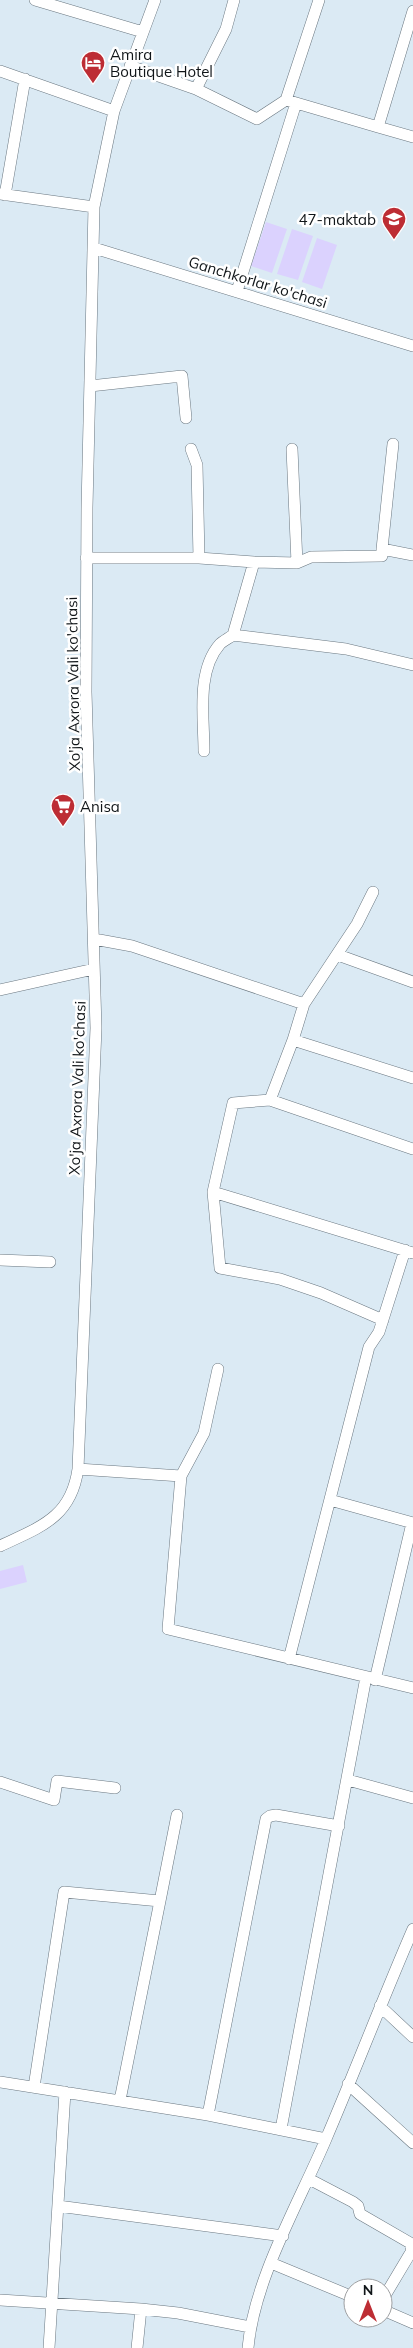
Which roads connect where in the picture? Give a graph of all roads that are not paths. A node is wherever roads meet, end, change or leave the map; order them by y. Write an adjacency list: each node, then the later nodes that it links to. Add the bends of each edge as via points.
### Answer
1 (35, 0): 6 (street)
2 (155, 0): 6 (street, Xo'ja Axrora Vali ko'chasi)
3 (234, 0): 10 (street, via 226,29)
4 (319, 0): 11 (street)
5 (413, 11): 13 (street)
6 (143, 32): 7 (street, Xo'ja Axrora Vali ko'chasi)
7 (130, 66): 10 (street); 12 (street, Xo'ja Axrora Vali ko'chasi)
8 (0, 71): 9 (street)
9 (25, 79): 12 (street); 15 (street)
10 (196, 89): 11 (street, via 257,119)
11 (291, 101): 13 (street); 18 (street)
12 (114, 111): 16 (street, Xo'ja Axrora Vali ko'chasi)
13 (378, 127): 14 (street)
14 (413, 137)
15 (2, 194): 16 (street)
16 (94, 208): 17 (street, Xo'ja Axrora Vali ko'chasi)
17 (94, 248): 18 (street, Ganchkorlar ko'chasi); 20 (street, Xo'ja Axrora Vali ko'chasi)
18 (237, 291): 19 (street, Ganchkorlar ko'chasi)
19 (413, 346)
20 (90, 386): 21 (street, via 182,376); 27 (street, Xo'ja Axrora Vali ko'chasi)
21 (186, 418)
22 (393, 444): 25 (street)
23 (191, 448): 28 (street, via 197,465)
24 (292, 449): 30 (street)
25 (382, 549): 26 (street); 30 (street, via 382,556 312,557)
26 (413, 555)
27 (86, 558): 28 (street); 35 (street, Xo'ja Axrora Vali ko'chasi, via 86,692)
28 (199, 558): 29 (street)
29 (254, 562): 30 (street); 31 (street)
30 (297, 563)
31 (233, 635): 32 (street, via 346,649); 33 (street, via 220,644 209,664 204,685)
32 (413, 665)
33 (204, 751)
34 (372, 892): 36 (street)
35 (94, 939): 37 (street, Xo'ja Axrora Vali ko'chasi); 40 (street, via 132,946)
36 (338, 955): 38 (street); 40 (street)
37 (94, 969): 39 (street); 51 (street, Xo'ja Axrora Vali ko'chasi, via 95,1057)
38 (413, 982)
39 (0, 990)
40 (304, 1004): 41 (street)
41 (292, 1040): 42 (street); 43 (street)
42 (413, 1078)
43 (270, 1100): 44 (street); 45 (street, via 232,1103)
44 (413, 1149)
45 (213, 1192): 46 (street); 49 (street, via 220,1268 280,1280 321,1293)
46 (409, 1251): 49 (street)
47 (0, 1260): 48 (street)
48 (50, 1262)
49 (383, 1320): 53 (street, via 370,1347)
50 (218, 1370): 52 (street, via 204,1433)
51 (78, 1469): 52 (street); 55 (street, Xo'ja Axrora Vali ko'chasi, via 73,1494 62,1512)
52 (182, 1476): 56 (street, via 168,1629)
53 (330, 1500): 54 (street); 56 (street)
54 (412, 1523): 57 (street)
55 (0, 1546)
56 (289, 1659): 57 (street)
57 (371, 1678): 58 (street); 59 (street)
58 (413, 1688)
59 (348, 1780): 62 (street); 64 (street)
60 (0, 1782): 61 (street, via 54,1800 57,1781)
61 (115, 1788)
62 (413, 1798)
63 (177, 1815): 65 (street)
64 (339, 1826): 74 (street, via 276,1815 266,1819); 75 (street)
65 (160, 1901): 71 (street, via 64,1892); 73 (street)
66 (413, 1929): 67 (street)
67 (380, 2006): 68 (street); 70 (street)
68 (413, 2037)
69 (0, 2082): 71 (street)
70 (348, 2084): 76 (street); 77 (street)
71 (34, 2087): 72 (street)
72 (66, 2092): 73 (street); 79 (street)
73 (120, 2100): 74 (street)
74 (208, 2115): 75 (street)
75 (281, 2129): 76 (street)
76 (326, 2139): 78 (street)
77 (413, 2143)
78 (309, 2179): 80 (street); 82 (street, via 353,2202 360,2214 412,2244 411,2252)
79 (58, 2206): 80 (street); 85 (street)
80 (283, 2236): 81 (street)
81 (271, 2263): 83 (street); 89 (street)
82 (393, 2282)
83 (343, 2294)
84 (0, 2300): 85 (street)
85 (52, 2302): 86 (street); 90 (street)
86 (141, 2309): 89 (street); 91 (street)
87 (393, 2314): 88 (street)
88 (413, 2323)
89 (250, 2327): 92 (street)
90 (49, 2348)
91 (137, 2348)
92 (248, 2348)

